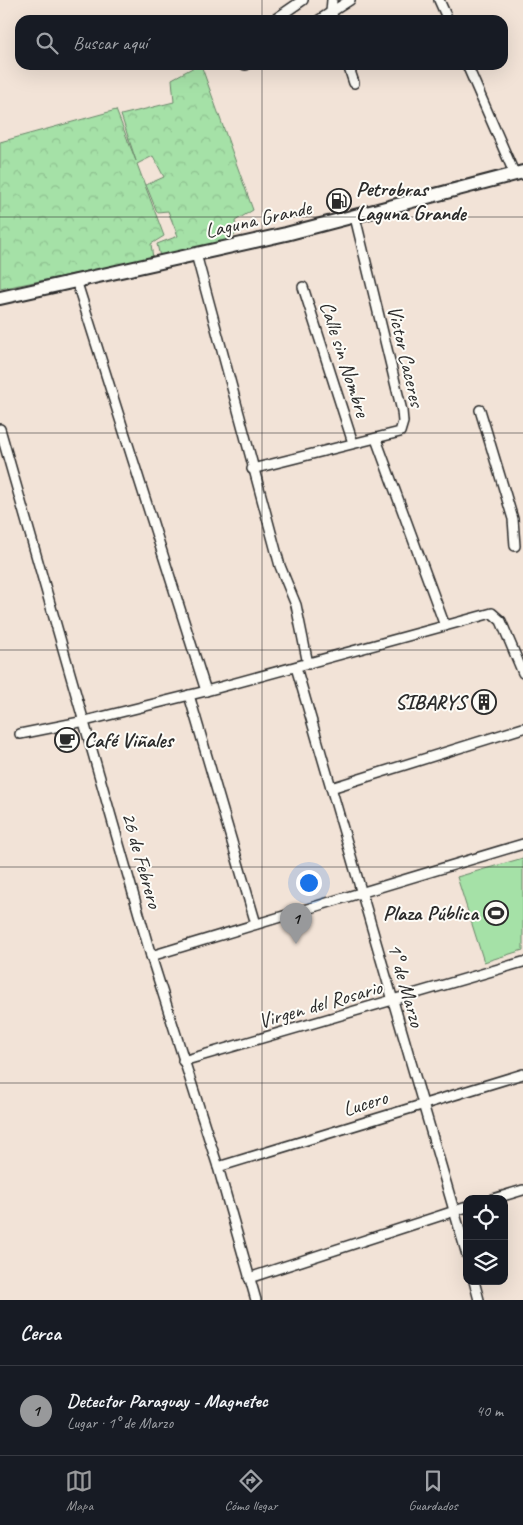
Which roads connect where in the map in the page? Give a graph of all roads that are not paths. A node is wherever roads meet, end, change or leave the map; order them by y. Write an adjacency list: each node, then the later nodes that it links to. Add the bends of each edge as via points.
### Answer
1 (303, 0): 5 (street)
2 (332, 0): 6 (street)
3 (350, 0): 7 (street)
4 (439, 0): 8 (street)
5 (281, 15)
6 (333, 15)
7 (334, 15)
8 (446, 15)
9 (350, 70): 11 (street)
10 (469, 70): 12 (street)
11 (354, 83)
12 (519, 173): 13 (main road, Laguna Grande)
13 (355, 217): 14 (main road, Laguna Grande); 20 (street, Victor Caceres, via 402,416 400,432)
14 (196, 254): 15 (main road, Laguna Grande); 22 (street)
15 (76, 280): 17 (main road, Laguna Grande); 28 (street)
16 (303, 287): 21 (street, Calle sin Nombre)
17 (0, 298)
18 (480, 410): 23 (street, via 513,519)
19 (0, 429): 30 (street, 26 de Febrero)
20 (376, 439): 21 (street); 24 (street)
21 (354, 443): 22 (street)
22 (252, 469): 25 (street, via 280,566 296,605)
23 (515, 546)
24 (445, 626): 25 (street); 27 (street, via 496,614)
25 (308, 664): 26 (street)
26 (296, 667): 28 (street); 33 (street, 1° de Marzo)
27 (523, 673)
28 (206, 691): 29 (street)
29 (190, 695): 30 (street); 36 (street)
30 (85, 721): 32 (street); 37 (street, 26 de Febrero)
31 (523, 728): 33 (street)
32 (20, 734)
33 (331, 788): 35 (street, 1° de Marzo)
34 (523, 844): 35 (street)
35 (361, 892): 36 (street); 39 (street, 1° de Marzo)
36 (256, 924): 37 (street)
37 (152, 956): 40 (street, 26 de Febrero)
38 (523, 962): 39 (street, Virgen del Rosario)
39 (392, 1002): 40 (street, Virgen del Rosario); 42 (street, 1° de Marzo)
40 (183, 1060): 43 (street, 26 de Febrero)
41 (523, 1074): 42 (street, Lucero)
42 (422, 1104): 43 (street, Lucero); 47 (street, 1° de Marzo)
43 (218, 1167): 49 (street, 26 de Febrero)
44 (523, 1190): 45 (street)
45 (506, 1195)
46 (463, 1208): 47 (street)
47 (454, 1210): 48 (street, 1° de Marzo); 49 (street)
48 (463, 1241)
49 (249, 1278): 51 (street, 26 de Febrero)
50 (475, 1285): 52 (street)
51 (256, 1300)
52 (479, 1300)

